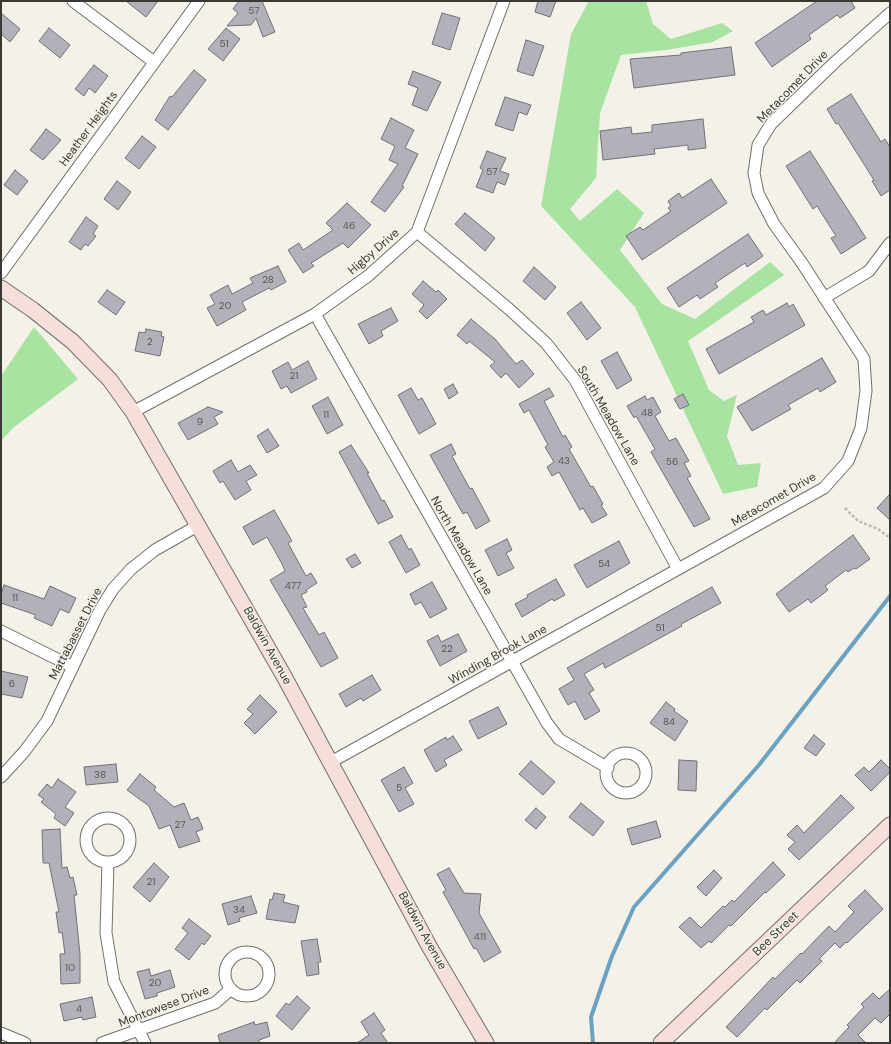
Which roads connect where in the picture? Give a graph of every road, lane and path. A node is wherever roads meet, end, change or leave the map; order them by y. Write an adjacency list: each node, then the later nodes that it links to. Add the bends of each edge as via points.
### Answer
1 (73, 1): 5 (street)
2 (199, 1): 5 (street, Heather Heights)
3 (504, 1): 6 (street, Higby Drive)
4 (890, 14): 10 (street, Metacomet Drive, via 835,62 771,124 758,145 754,173 758,194 774,224)
5 (154, 62): 8 (street, Heather Heights)
6 (417, 232): 11 (street, Higby Drive, via 368,276); 16 (street, South Meadow Lane, via 546,343 570,374)
7 (890, 243): 10 (street, via 869,271)
8 (1, 273)
9 (1, 288): 12 (street, Baldwin Avenue, via 73,342 102,371)
10 (824, 298): 16 (street, Metacomet Drive, via 864,360 866,391 861,428 848,461 824,488)
11 (315, 314): 12 (street, Higby Drive); 18 (street, North Meadow Lane)
12 (133, 412): 14 (street, Baldwin Avenue)
13 (845, 508): 15 (path, via 858,521 878,529)
14 (197, 526): 19 (street, Mattabasset Drive, via 155,550 131,569 113,589); 20 (street, Baldwin Avenue)
15 (890, 538)
16 (678, 569): 18 (street, Winding Brook Lane)
17 (1, 631): 19 (street)
18 (512, 662): 20 (street, Winding Brook Lane); 21 (street, North Meadow Lane, via 558,739)
19 (73, 667): 22 (street, Mattabasset Drive, via 47,721)
20 (331, 762): 31 (street, Baldwin Avenue, via 430,946)
21 (608, 768)
22 (1, 777)
23 (890, 825): 32 (street, Bee Street)
24 (108, 862): 24 (street, via 122,857 130,842 127,828 122,822 108,817 94,822 86,836 86,844 92,856); 26 (street, via 106,933 114,982)
25 (232, 989): 26 (street, Montowese Drive, via 215,1003)
26 (138, 1031): 29 (street, Montowese Drive); 30 (street)
27 (1, 1033): 28 (street)
28 (25, 1043)
29 (102, 1043)
30 (145, 1043)
31 (486, 1043)
32 (661, 1043)

